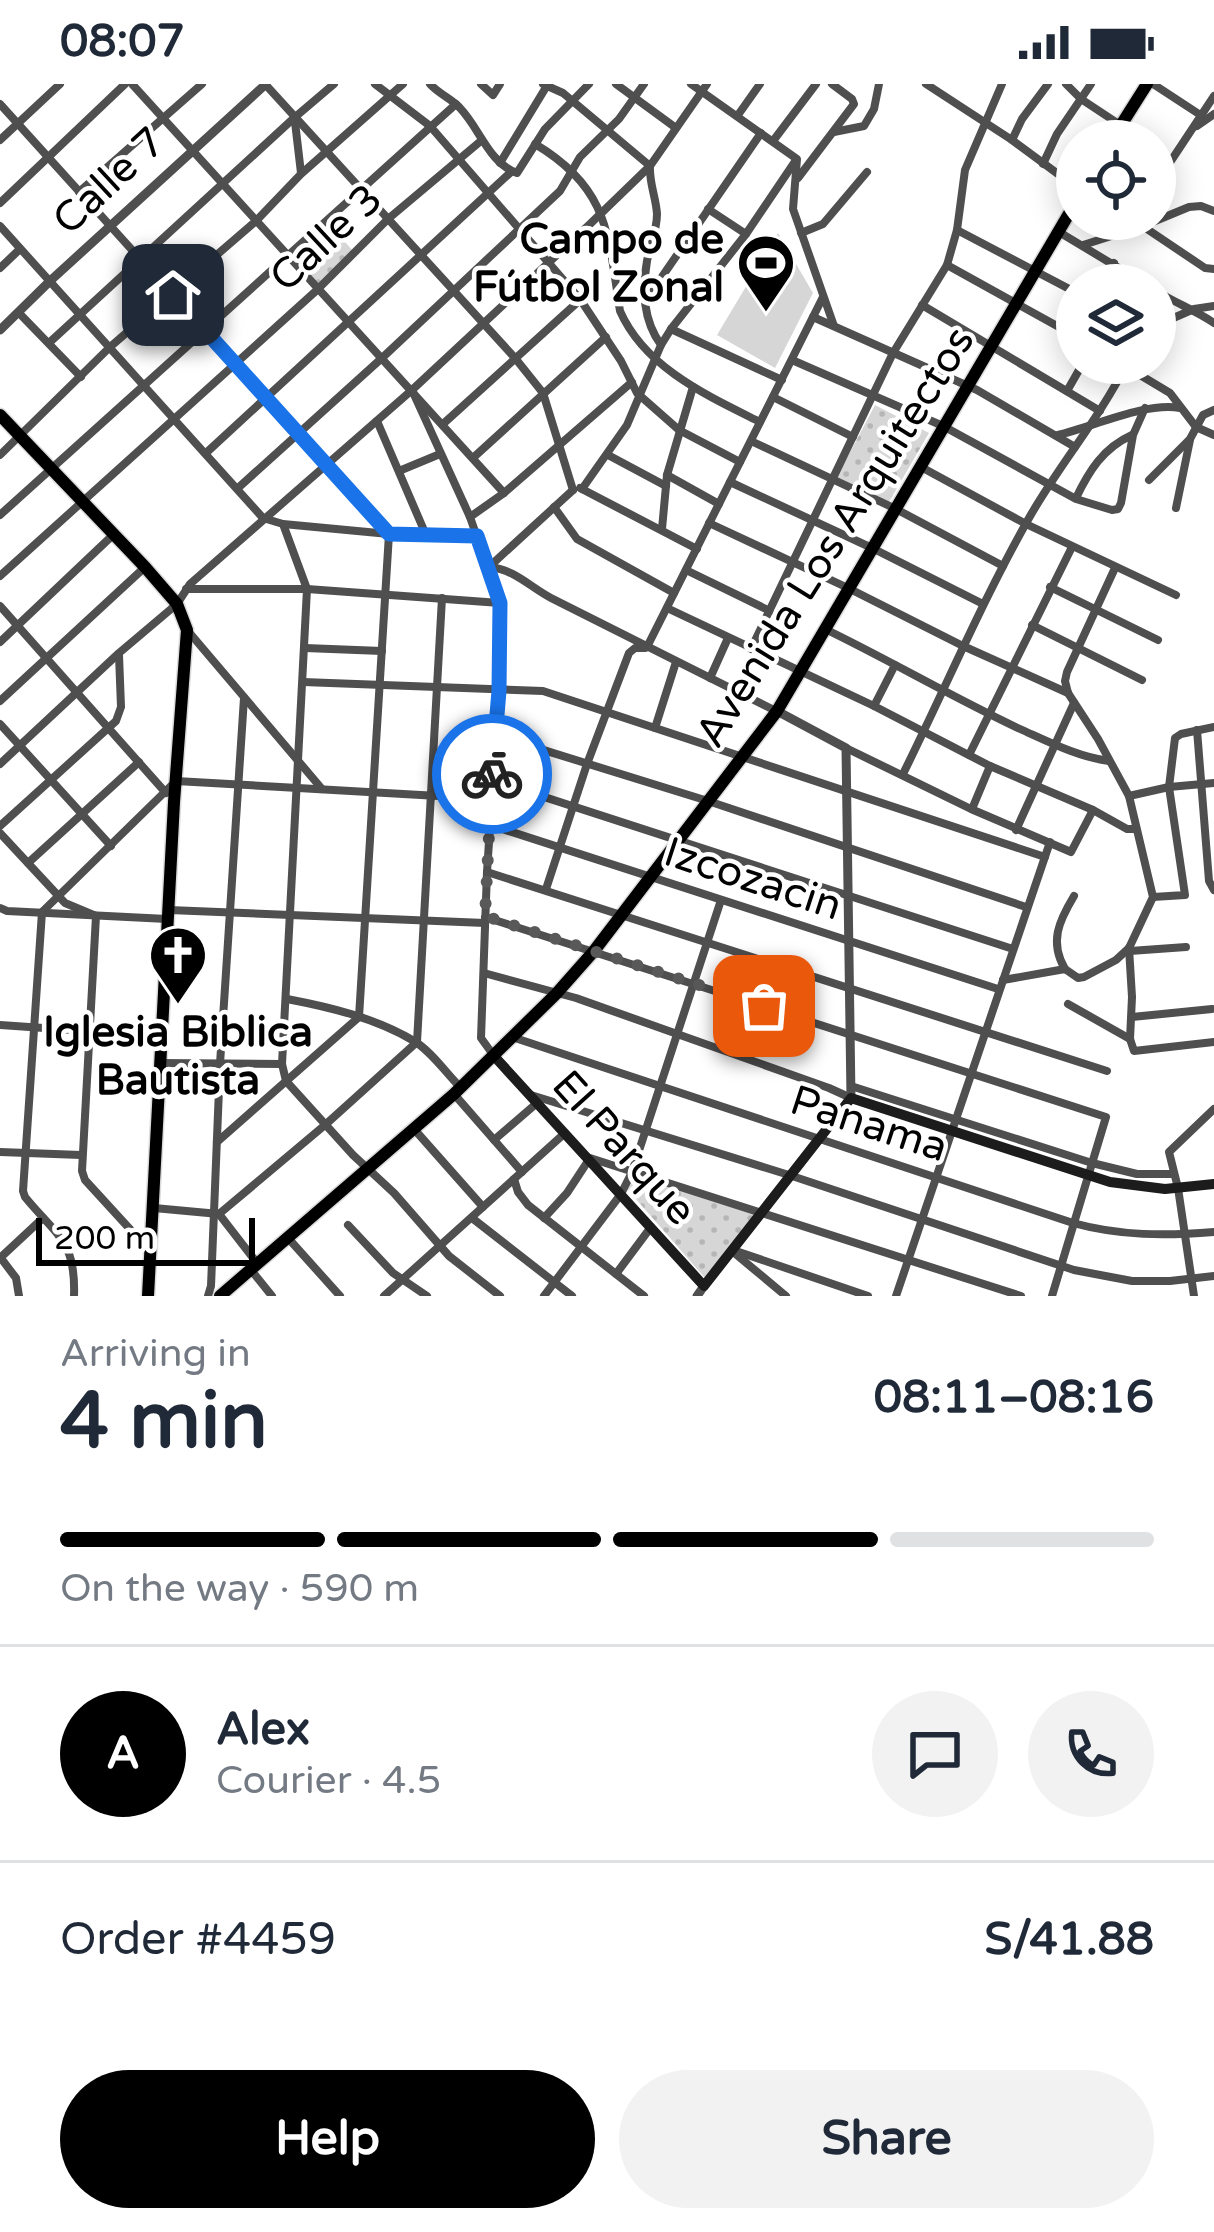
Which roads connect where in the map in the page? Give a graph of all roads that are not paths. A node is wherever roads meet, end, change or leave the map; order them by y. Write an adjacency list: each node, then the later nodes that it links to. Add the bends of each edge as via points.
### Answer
1 (60, 84): 41 (street)
2 (129, 84): 37 (street); 57 (street)
3 (202, 84): 37 (street)
4 (266, 84): 38 (street); 54 (street, Calle 7)
5 (334, 84): 38 (street)
6 (375, 84): 27 (street)
7 (403, 84): 27 (street)
8 (430, 84): 33 (street)
9 (481, 84): 10 (street, via 493,95)
10 (500, 84)
11 (589, 84): 31 (street)
12 (616, 84): 30 (street)
13 (644, 84): 30 (street)
14 (692, 84): 26 (street)
15 (760, 84): 35 (street)
16 (816, 84): 52 (street)
17 (832, 84): 48 (street, via 854,104)
18 (879, 84): 48 (street, via 864,126)
19 (928, 84): 42 (street)
20 (1002, 84): 42 (street)
21 (1048, 84): 51 (street)
22 (1066, 84): 29 (street)
23 (1091, 84): 29 (street)
24 (1150, 84): 36 (street); 40 (main road)
25 (546, 85): 31 (street); 60 (street)
26 (704, 88): 35 (street); 44 (street)
27 (389, 96): 43 (street); 55 (street)
28 (1214, 96): 36 (street)
29 (1081, 99): 39 (street); 61 (street)
30 (634, 100): 44 (street); 45 (street)
31 (572, 101): 45 (street); 53 (street)
32 (0, 104): 41 (street)
33 (456, 104): 43 (street); 50 (street)
34 (1214, 114): 46 (street)
35 (738, 115): 47 (street)
36 (1202, 116): 46 (street)
37 (163, 118): 54 (street); 71 (street)
38 (294, 118): 55 (street); 67 (street); 68 (street)
39 (1111, 120)
40 (1124, 120)
41 (18, 124): 49 (street); 57 (street)
42 (985, 125): 51 (street); 83 (street, via 965,170)
43 (430, 126): 58 (street); 70 (street)
44 (676, 128): 62 (street)
45 (607, 130): 62 (street); 63 (street)
46 (1191, 131): 56 (street)
47 (761, 133): 52 (street); 75 (street)
48 (834, 133): 69 (street)
49 (0, 140)
50 (482, 140): 58 (street, Calle 3); 60 (street)
51 (1012, 140): 61 (street)
52 (773, 141): 59 (street)
53 (535, 144): 63 (street); 64 (street, via 522,170)
54 (192, 150): 68 (street); 81 (street, Calle 7)
55 (328, 152): 67 (street); 70 (street)
56 (1176, 153)
57 (49, 158): 71 (street); 73 (street)
58 (458, 159): 72 (street); 78 (street, Calle 3)
59 (797, 159): 69 (street); 85 (street)
60 (500, 163): 64 (street)
61 (1043, 164): 66 (street)
62 (650, 166): 76 (street); 108 (street, via 657,212)
63 (571, 169): 76 (street); 82 (street, via 564,187)
64 (511, 172): 72 (street)
65 (867, 172): 84 (street, via 823,224)
66 (1056, 173)
67 (302, 174): 79 (street)
68 (224, 185): 79 (street); 94 (street)
69 (793, 185): 84 (street)
70 (360, 188): 78 (street); 92 (street)
71 (79, 192): 81 (street)
72 (488, 196): 82 (street); 93 (street)
73 (0, 202)
74 (1212, 207): 77 (street)
75 (708, 209): 85 (street); 108 (street)
76 (601, 212): 95 (street); 134 (street, via 620,311)
77 (1176, 212)
78 (388, 219): 93 (street); 103 (street, Calle 3)
79 (256, 220): 92 (street); 105 (street)
80 (0, 226): 91 (street)
81 (110, 226): 94 (street); 101 (street, Calle 7)
82 (520, 230): 95 (street); 104 (street)
83 (957, 230): 97 (street); 100 (street)
84 (801, 233): 106 (street)
85 (746, 234): 123 (street)
86 (1056, 237): 100 (main road, Avenida Los Arquitectos)
87 (1074, 240): 90 (street)
88 (1093, 240): 90 (street)
89 (1164, 240): 99 (street)
90 (1083, 245): 96 (street)
91 (20, 249): 98 (street); 101 (street)
92 (286, 255): 103 (street); 125 (street)
93 (421, 255): 104 (street); 119 (street)
94 (141, 260): 105 (street); 115 (street)
95 (549, 263): 107 (street); 120 (street)
96 (1114, 263)
97 (947, 265): 109 (street); 111 (street)
98 (0, 268)
99 (1214, 269)
100 (1036, 270): 102 (street); 109 (main road, Avenida Los Arquitectos)
101 (50, 281): 114 (street, Calle 7); 115 (street)
102 (1056, 281)
103 (317, 290): 119 (street); 136 (street, Calle 3)
104 (453, 291): 120 (street); 132 (street)
105 (173, 295): 125 (street); 130 (street)
106 (823, 297): 116 (street); 122 (street)
107 (580, 299): 126 (street); 133 (street)
108 (645, 302): 128 (street)
109 (1016, 304): 121 (street); 129 (main road, Avenida Los Arquitectos)
110 (1176, 304): 113 (street)
111 (922, 305): 129 (street); 131 (street)
112 (1214, 306): 113 (street)
113 (1194, 309): 117 (street); 118 (street)
114 (19, 313): 124 (street, Calle 7); 127 (street)
115 (81, 315): 127 (street); 130 (street)
116 (813, 316): 122 (street); 135 (street)
117 (1176, 317)
118 (1214, 323)
119 (349, 324): 132 (street); 152 (street)
120 (484, 325): 133 (street); 146 (street)
121 (1056, 325)
122 (833, 326): 131 (street)
123 (671, 328): 128 (street); 138 (street)
124 (0, 329)
125 (204, 329): 136 (street); 143 (street)
126 (606, 337): 139 (street); 148 (street)
127 (50, 342): 137 (street)
128 (662, 345): 134 (street)
129 (991, 346): 144 (main road, Avenida Los Arquitectos); 147 (street)
130 (110, 347): 137 (street); 143 (street)
131 (893, 353): 144 (street); 151 (street)
132 (382, 358): 146 (street); 166 (street)
133 (515, 358): 148 (street); 161 (street)
134 (655, 360): 145 (street); 149 (street)
135 (792, 360): 138 (street); 151 (street)
136 (235, 364): 152 (street); 158 (street, Calle 3)
137 (81, 377): 170 (street)
138 (782, 380): 150 (street)
139 (632, 382): 149 (street); 174 (street)
140 (1071, 384): 147 (street)
141 (1114, 384): 156 (street)
142 (1155, 384): 154 (street)
143 (144, 385): 158 (street); 184 (street)
144 (967, 386): 162 (main road, Avenida Los Arquitectos); 168 (street)
145 (693, 387): 160 (street); 165 (street)
146 (412, 390): 159 (street); 161 (street); 177 (street)
147 (1067, 392): 156 (street)
148 (543, 393): 174 (street); 180 (street)
149 (640, 394): 165 (street); 179 (street)
150 (773, 397): 160 (street); 171 (street)
151 (872, 397): 162 (street); 171 (street)
152 (266, 398): 166 (street); 176 (street)
153 (1145, 408): 154 (street); 164 (street); 169 (street)
154 (1180, 408): 163 (street)
155 (1214, 410): 163 (street)
156 (1100, 411): 164 (street)
157 (0, 415): 170 (main road)
158 (174, 418): 176 (street); 195 (street, Calle 3)
159 (377, 421): 182 (street); 185 (street)
160 (760, 422): 173 (street)
161 (443, 424): 180 (street)
162 (943, 426): 183 (main road, Avenida Los Arquitectos); 190 (street)
163 (1196, 427): 167 (street); 172 (street)
164 (1089, 428): 168 (street); 175 (street)
165 (679, 430): 181 (street); 186 (street)
166 (297, 433): 182 (street); 191 (street)
167 (1214, 434)
168 (1058, 435): 175 (street)
169 (1133, 435): 194 (street, via 1098,459); 194 (street, via 1118,508)
170 (21, 436): 178 (street); 184 (main road)
171 (853, 437): 188 (street)
172 (1190, 439): 187 (street); 199 (street)
173 (751, 441): 181 (street); 188 (street)
174 (558, 446): 192 (street); 193 (street)
175 (1076, 447): 190 (street)
176 (206, 453): 191 (street)
177 (440, 454): 185 (street); 201 (street)
178 (0, 455)
179 (608, 455): 186 (street); 192 (street)
180 (474, 457): 193 (street)
181 (740, 461): 189 (street)
182 (326, 464): 202 (street); 209 (street)
183 (920, 466): 198 (main road, Avenida Los Arquitectos); 206 (street)
184 (52, 470): 195 (main road); 200 (street)
185 (399, 471): 210 (street)
186 (666, 480): 196 (street); 207 (street)
187 (1149, 480)
188 (832, 481): 198 (street); 203 (street)
189 (730, 482): 196 (street); 203 (street)
190 (1049, 484): 194 (street); 206 (street)
191 (238, 488): 202 (street)
192 (578, 489): 197 (street); 207 (street)
193 (504, 493): 201 (street)
194 (1076, 499)
195 (83, 502): 208 (main road); 221 (street, Calle 3)
196 (719, 503): 204 (street)
197 (554, 507): 218 (street); 226 (street, via 577,538)
198 (894, 508): 213 (main road, Avenida Los Arquitectos); 216 (street)
199 (1176, 508)
200 (0, 515)
201 (470, 517): 211 (street)
202 (263, 518): 205 (street); 224 (street)
203 (813, 521): 213 (street); 215 (street)
204 (709, 523): 214 (street); 215 (street)
205 (284, 524): 209 (street); 225 (street)
206 (1026, 524): 212 (street); 216 (street)
207 (662, 529): 214 (street)
208 (115, 533): 217 (main road); 238 (street)
209 (389, 534): 210 (street); 228 (street)
210 (426, 535): 211 (street)
211 (477, 536): 218 (street)
212 (1072, 547): 219 (street); 222 (street)
213 (872, 548): 223 (main road, Avenida Los Arquitectos); 232 (street)
214 (697, 549): 220 (street)
215 (793, 563): 223 (street); 236 (street)
216 (1003, 566): 232 (street)
217 (145, 567): 231 (main road); 251 (street)
218 (489, 567): 230 (street); 245 (street)
219 (1115, 568): 227 (street); 235 (street)
220 (686, 570): 226 (street); 236 (street)
221 (0, 575)
222 (1050, 587): 235 (street); 237 (street)
223 (848, 588): 239 (main road, Avenida Los Arquitectos); 244 (street)
224 (186, 589): 225 (street); 231 (street)
225 (307, 590): 228 (street); 246 (street)
226 (674, 593): 234 (street)
227 (1176, 595)
228 (384, 596): 229 (street); 249 (street)
229 (442, 598): 230 (street); 260 (street)
230 (500, 603): 262 (street)
231 (177, 604): 240 (main road); 250 (street)
232 (982, 604): 244 (street)
233 (0, 606): 238 (street)
234 (667, 608): 241 (street); 245 (street)
235 (1097, 608): 242 (street); 248 (street)
236 (770, 611): 247 (street)
237 (1033, 625): 248 (street); 254 (street)
238 (19, 626): 243 (street); 251 (street)
239 (825, 628): 253 (street); 255 (main road, Avenida Los Arquitectos)
240 (187, 630): 265 (street); 292 (main road)
241 (728, 638): 247 (street); 256 (street)
242 (1159, 640)
243 (0, 642)
244 (963, 646): 254 (street); 261 (street)
245 (646, 647): 252 (street); 269 (street, via 629,653)
246 (305, 648): 249 (street); 258 (street)
247 (751, 649): 255 (street)
248 (1077, 649): 257 (street); 264 (street, via 1065,681)
249 (382, 651): 259 (street)
250 (119, 653): 263 (street); 272 (street, via 120,715)
251 (47, 659): 263 (street); 266 (street)
252 (676, 662): 256 (street); 274 (street)
253 (895, 665): 261 (street); 267 (street)
254 (1010, 668): 264 (street); 270 (street)
255 (801, 671): 267 (street); 268 (main road, Avenida Los Arquitectos)
256 (710, 678): 268 (street)
257 (1142, 680)
258 (303, 682): 259 (street); 283 (street)
259 (380, 685): 260 (street); 301 (street)
260 (437, 687): 262 (street); 302 (street)
261 (943, 690): 270 (street); 276 (street)
262 (499, 691): 269 (street, via 543,691); 277 (street)
263 (77, 692): 272 (street); 279 (street)
264 (1072, 697): 278 (street); 284 (street)
265 (244, 698): 283 (street); 294 (street)
266 (0, 701)
267 (874, 706): 276 (street)
268 (777, 711): 280 (street); 282 (main road, Avenida Los Arquitectos)
269 (606, 712): 274 (street); 287 (street)
270 (989, 714): 278 (street); 281 (street)
271 (0, 724): 279 (street)
272 (109, 727): 285 (street); 291 (street)
273 (1214, 727): 275 (street)
274 (655, 728): 282 (street)
275 (1197, 730): 295 (street); 297 (street, via 1174,742)
276 (924, 732): 281 (street); 289 (street)
277 (495, 734): 287 (street); 290 (street)
278 (1056, 745): 284 (street); 296 (street)
279 (20, 746): 286 (street); 291 (street)
280 (846, 748): 289 (street); 300 (street)
281 (969, 755): 288 (street)
282 (742, 757): 300 (street); 306 (main road, Avenida Los Arquitectos)
283 (298, 760): 298 (street); 299 (street)
284 (1111, 761): 303 (street)
285 (139, 762): 304 (street); 310 (street)
286 (0, 764)
287 (587, 764): 306 (street); 307 (street)
288 (990, 766): 296 (street); 308 (street)
289 (903, 774): 308 (street)
290 (492, 780): 305 (street); 307 (street)
291 (52, 781): 310 (street); 313 (street)
292 (176, 781): 294 (street); 304 (main road)
293 (1214, 783): 295 (street)
294 (237, 784): 298 (street); 335 (street)
295 (1203, 784): 297 (street); 316 (street)
296 (1036, 787): 309 (street); 314 (street)
297 (1169, 787): 303 (street); 330 (street, via 1185,895)
298 (297, 789): 299 (street); 337 (street)
299 (324, 790): 301 (street)
300 (847, 791): 320 (street); 321 (street)
301 (374, 793): 302 (street); 340 (street)
302 (431, 795): 305 (street); 341 (street)
303 (1129, 796): 312 (street)
304 (170, 797): 318 (street); 336 (main road)
305 (491, 799): 311 (street)
306 (708, 801): 315 (main road, Avenida Los Arquitectos); 320 (street)
307 (572, 806): 315 (street); 319 (street)
308 (971, 809): 314 (street)
309 (1094, 810): 312 (street); 317 (street, via 1071,852)
310 (83, 815): 318 (street); 322 (street)
311 (490, 825): 319 (street, Izcozacin); 323 (street)
312 (1136, 829): 330 (street)
313 (0, 830): 322 (street)
314 (1016, 830): 317 (street)
315 (679, 841): 324 (main road, Avenida Los Arquitectos); 328 (street)
316 (1210, 841): 326 (street)
317 (1050, 842): 321 (street)
318 (111, 846): 327 (street)
319 (559, 848): 324 (street, Izcozacin); 325 (street)
320 (849, 848): 328 (street); 332 (street)
321 (1045, 857): 332 (street)
322 (28, 863): 327 (street)
323 (487, 872): 325 (street); 342 (street)
324 (651, 877): 331 (street, Izcozacin); 338 (main road, Avenida Los Arquitectos)
325 (546, 890): 338 (street)
326 (1214, 890)
327 (57, 895): 334 (street); 339 (street)
328 (850, 896): 343 (street); 346 (street)
329 (1073, 896): 349 (street, via 1056,936)
330 (1153, 897): 348 (street)
331 (721, 900): 343 (street, Izcozacin); 344 (street)
332 (1026, 907): 346 (street)
333 (0, 908): 334 (street)
334 (42, 912): 339 (street); 361 (street)
335 (230, 912): 336 (street); 337 (street); 373 (street)
336 (169, 914): 339 (street); 366 (main road)
337 (288, 915): 340 (street); 355 (street)
338 (622, 915): 344 (street); 347 (main road, Avenida Los Arquitectos)
339 (96, 916): 363 (street)
340 (366, 918): 341 (street); 358 (street)
341 (424, 920): 342 (street); 369 (street)
342 (485, 920): 347 (street); 350 (street)
343 (850, 941): 352 (street, Izcozacin); 353 (street)
344 (707, 943): 351 (street); 353 (street)
345 (1186, 947): 348 (street)
346 (1013, 949): 352 (street)
347 (594, 950): 351 (street); 354 (main road, Avenida Los Arquitectos)
348 (1129, 950): 349 (street, via 1084,977); 359 (street)
349 (1065, 969): 352 (street)
350 (483, 973): 354 (street); 371 (street, via 481,1038)
351 (694, 984): 364 (street); 365 (street)
352 (1000, 985): 362 (street)
353 (850, 989): 362 (street); 365 (street)
354 (556, 994): 364 (street); 367 (main road, Avenida Los Arquitectos)
355 (287, 999): 358 (street); 374 (street)
356 (1068, 1004): 368 (street)
357 (1212, 1010): 359 (street)
358 (359, 1017): 369 (street); 377 (street)
359 (1132, 1017): 368 (street)
360 (0, 1025): 361 (street)
361 (34, 1028): 363 (street); 392 (street)
362 (984, 1030): 375 (street); 376 (street)
363 (90, 1031): 366 (street); 393 (street)
364 (677, 1035): 378 (street); 380 (street)
365 (851, 1035): 376 (street); 380 (street)
366 (161, 1036): 372 (main road)
367 (512, 1037): 371 (main road, Avenida Los Arquitectos); 378 (street, Panama)
368 (1130, 1039): 370 (street, via 1134,1051)
369 (417, 1042): 379 (street); 383 (street)
370 (1214, 1042)
371 (494, 1056): 379 (main road, Avenida Los Arquitectos); 381 (main road, El Parque)
372 (160, 1063): 373 (street); 406 (main road)
373 (220, 1064): 374 (street); 390 (street)
374 (282, 1064): 377 (street)
375 (1107, 1071)
376 (970, 1074): 384 (street); 396 (street, via 1106,1117)
377 (286, 1081): 383 (street); 390 (street)
378 (658, 1088): 386 (street); 388 (street, Panama)
379 (458, 1091): 385 (main road, Avenida Los Arquitectos); 389 (street)
380 (851, 1092): 384 (main road); 388 (main road)
381 (535, 1098): 386 (street); 387 (main road, El Parque); 389 (street)
382 (1214, 1108): 398 (street, via 1169,1152)
383 (326, 1125): 395 (street); 408 (street)
384 (953, 1125): 396 (main road); 401 (street)
385 (414, 1129): 395 (main road, Avenida Los Arquitectos); 405 (street)
386 (646, 1130): 397 (street); 400 (street)
387 (566, 1132): 394 (main road, El Parque); 399 (street)
388 (817, 1139): 400 (main road); 401 (street, Panama)
389 (494, 1140): 399 (street)
390 (217, 1142): 408 (street)
391 (0, 1152): 392 (street)
392 (24, 1154): 393 (street); 409 (street, via 25,1197)
393 (81, 1155): 422 (street, via 85,1180)
394 (590, 1159): 397 (street); 404 (main road, El Parque); 411 (street)
395 (367, 1169): 418 (main road, Avenida Los Arquitectos); 419 (street)
396 (1090, 1170): 398 (street); 403 (main road, via 1130,1186); 413 (street)
397 (632, 1172): 404 (street); 407 (street)
398 (1174, 1174): 403 (street)
399 (518, 1175): 405 (street); 411 (street, via 522,1199)
400 (789, 1175): 407 (main road); 412 (street)
401 (936, 1177): 412 (street); 413 (street, Panama)
402 (1214, 1184): 403 (main road)
403 (1178, 1188): 417 (street)
404 (622, 1194): 415 (main road, El Parque); 420 (street)
405 (482, 1207): 410 (street)
406 (153, 1208): 408 (street); 422 (main road)
407 (760, 1212): 421 (main road); 424 (street)
408 (216, 1213): 426 (street); 436 (street)
409 (43, 1218): 423 (street); 434 (street, via 72,1256)
410 (472, 1218): 419 (street); 431 (street)
411 (544, 1218): 420 (street)
412 (923, 1219): 424 (street); 425 (street)
413 (1073, 1223): 417 (street, Panama); 425 (street)
414 (347, 1225): 429 (street)
415 (651, 1227): 427 (street); 432 (main road, El Parque)
416 (1214, 1232): 417 (street, Panama)
417 (1185, 1234): 430 (street)
418 (288, 1238): 426 (main road, Avenida Los Arquitectos); 439 (street)
419 (440, 1246): 429 (street); 442 (street)
420 (581, 1247): 427 (street); 431 (street)
421 (731, 1250): 432 (main road); 446 (street); 447 (street)
422 (150, 1251): 435 (main road)
423 (0, 1257): 433 (street)
424 (910, 1260): 448 (street); 449 (street)
425 (1060, 1265): 430 (street, via 1132,1281); 450 (street)
426 (255, 1267): 437 (main road, Avenida Los Arquitectos); 438 (street)
427 (616, 1274): 445 (street)
428 (1214, 1276): 430 (street)
429 (403, 1279): 440 (street); 441 (street)
430 (1191, 1279): 451 (street)
431 (554, 1282): 443 (street); 444 (street)
432 (704, 1291)
433 (19, 1296)
434 (74, 1296)
435 (148, 1296)
436 (208, 1296)
437 (220, 1296)
438 (272, 1296)
439 (340, 1296)
440 (384, 1296)
441 (428, 1296)
442 (500, 1296)
443 (544, 1296)
444 (572, 1296)
445 (644, 1296)
446 (786, 1296)
447 (868, 1296)
448 (896, 1296)
449 (1022, 1296)
450 (1052, 1296)
451 (1194, 1296)

